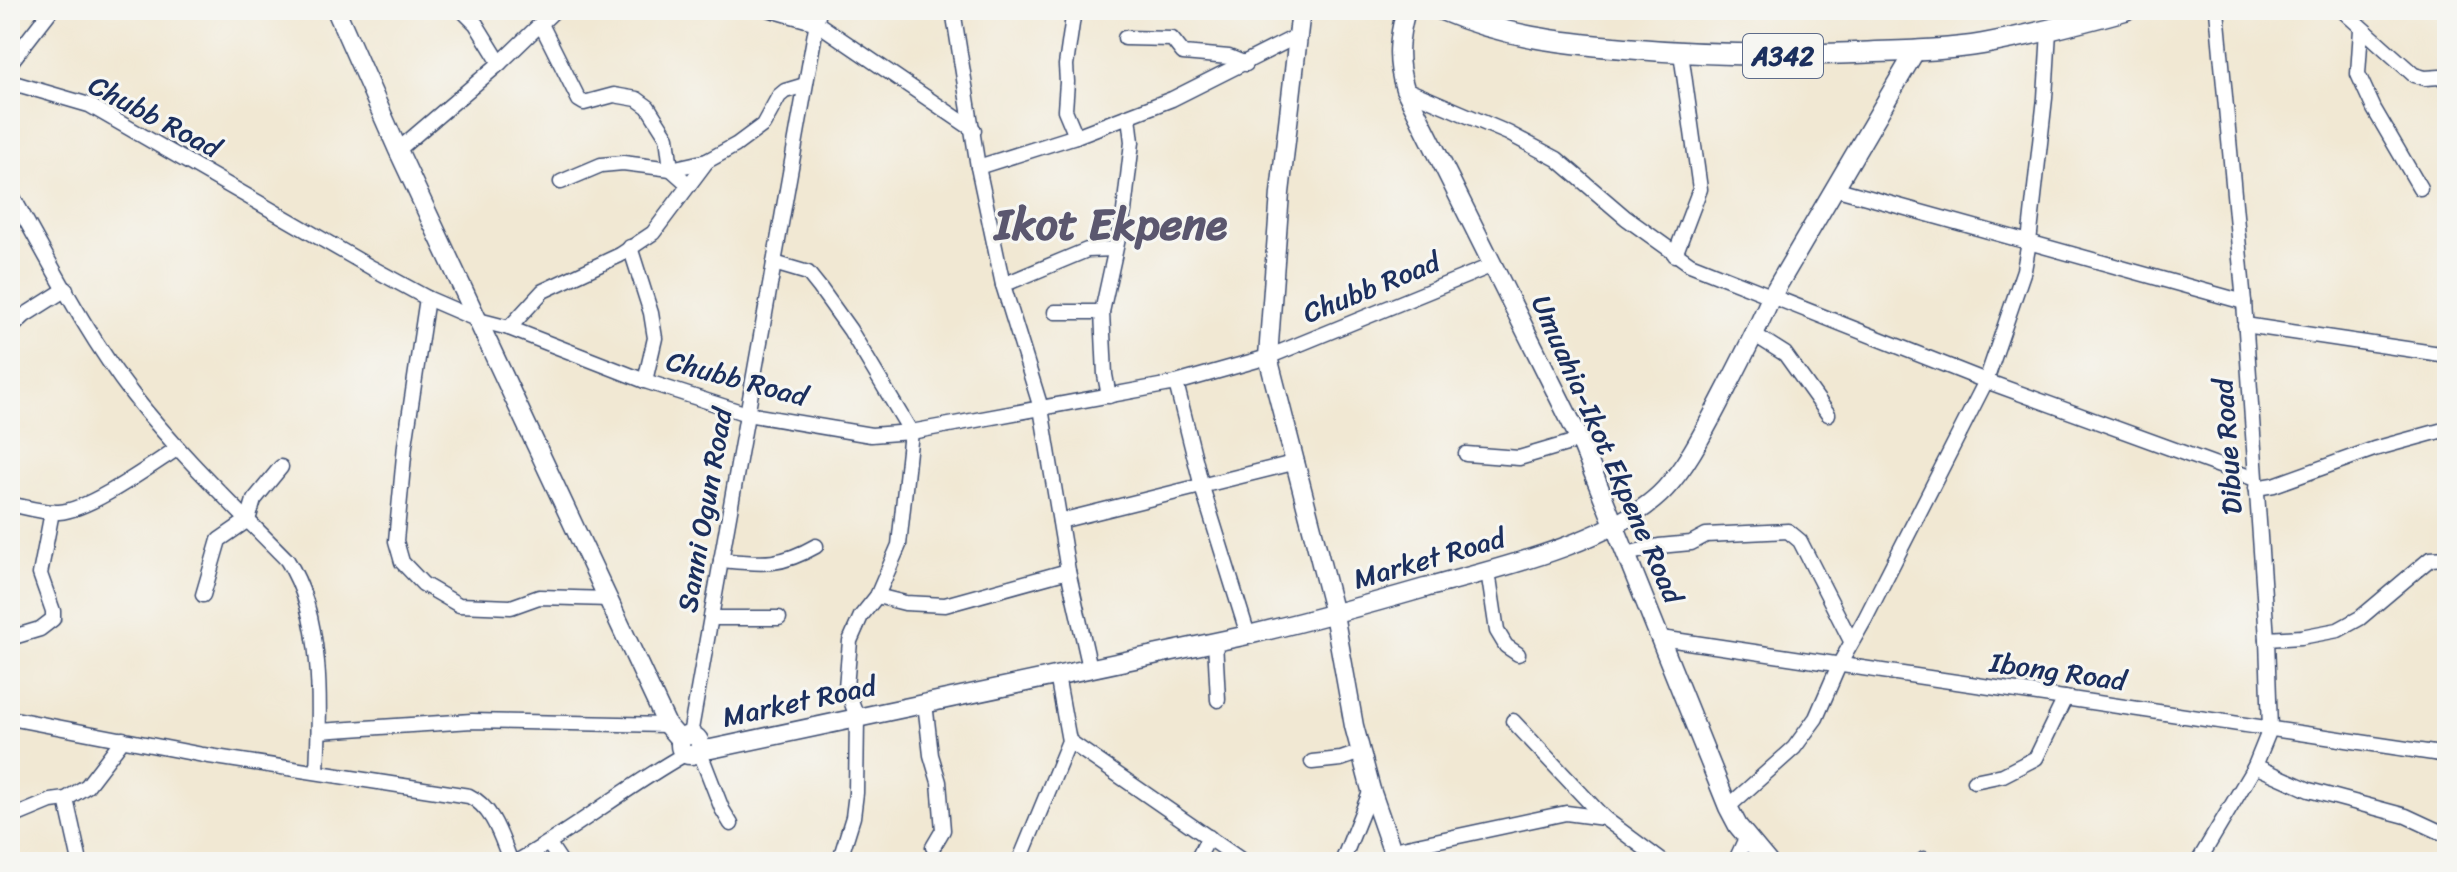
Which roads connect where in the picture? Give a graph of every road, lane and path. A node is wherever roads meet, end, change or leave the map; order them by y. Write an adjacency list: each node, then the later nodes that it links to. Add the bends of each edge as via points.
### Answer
1 (51, 10): 22 (street)
2 (336, 10): 32 (main road)
3 (462, 10): 23 (street)
4 (555, 10): 15 (street)
5 (771, 10): 14 (street)
6 (953, 10): 30 (street)
7 (1074, 10): 31 (street, via 1065,110)
8 (1301, 10): 18 (main road)
9 (1406, 10): 28 (main road, Umuahia-Ikot Ekpene Road, via 1398,56)
10 (1442, 10): 21 (highway, A342, via 1508,34)
11 (2125, 10): 17 (highway, A342)
12 (2217, 10): 51 (street, Dibue Road)
13 (2342, 10): 16 (street)
14 (818, 16): 27 (street, Sanni Ogun Road); 30 (street)
15 (541, 24): 23 (street); 35 (street, via 579,100 614,95 648,107 667,137)
16 (2361, 29): 26 (street, via 2414,75 2440,77); 39 (street, via 2358,74)
17 (2049, 31): 20 (highway, A342, via 1980,45); 41 (street)
18 (1297, 36): 24 (street); 60 (main road)
19 (1125, 38): 24 (street, via 1172,39 1183,53)
20 (1916, 50): 21 (highway, A342, via 1774,56); 38 (main road, Market Road)
21 (1681, 53): 44 (street, via 1700,189)
22 (10, 63)
23 (500, 63): 32 (street)
24 (1246, 64): 29 (street)
25 (10, 82): 50 (street, Chubb Road, via 89,105)
26 (2447, 83)
27 (805, 85): 33 (street, via 785,91 763,125); 45 (street, Sanni Ogun Road)
28 (1405, 89): 44 (street, via 1557,159); 46 (main road, Umuahia-Ikot Ekpene Road)
29 (1129, 116): 31 (street); 43 (street, via 1132,142)
30 (974, 130): 34 (street)
31 (1076, 136): 34 (street)
32 (398, 150): 54 (main road)
33 (707, 161): 35 (street); 37 (street)
34 (978, 167): 47 (street)
35 (671, 169): 36 (street, via 601,165); 37 (street)
36 (561, 182)
37 (689, 185): 42 (street, via 653,233)
38 (1834, 188): 41 (street); 49 (main road, Market Road)
39 (2420, 188)
40 (10, 192): 48 (street)
41 (2029, 242): 51 (street); 62 (street)
42 (630, 247): 56 (street, via 543,291); 61 (street, via 655,338)
43 (1115, 249): 47 (street, via 1087,250); 53 (street)
44 (1675, 255): 49 (street)
45 (774, 263): 66 (street, Sanni Ogun Road); 69 (street, via 808,273 850,330)
46 (1493, 265): 60 (street, Chubb Road); 70 (main road, Umuahia-Ikot Ekpene Road)
47 (1003, 285): 65 (street)
48 (66, 289): 57 (street); 71 (street, via 132,394)
49 (1771, 297): 58 (main road, Market Road); 62 (street)
50 (427, 298): 54 (street, Chubb Road); 90 (street, via 405,445 396,541 402,562 423,584 459,605 511,607 539,597)
51 (2244, 302): 55 (street, Dibue Road)
52 (1055, 312): 53 (street)
53 (1102, 312): 64 (street)
54 (478, 320): 56 (street, Chubb Road); 90 (main road)
55 (2245, 325): 59 (street); 75 (street, Dibue Road)
56 (509, 328): 61 (street, Chubb Road)
57 (10, 329)
58 (1755, 335): 67 (street, via 1785,354); 81 (main road, Market Road, via 1682,469 1664,491)
59 (2447, 355)
60 (1268, 357): 63 (street, Chubb Road); 73 (main road)
61 (645, 381): 66 (street, Chubb Road)
62 (1986, 381): 75 (street); 99 (street)
63 (1176, 383): 64 (street, Chubb Road); 76 (street)
64 (1109, 396): 65 (street, Chubb Road)
65 (1041, 408): 69 (street, Chubb Road); 80 (street)
66 (747, 414): 69 (street, Chubb Road, via 871,435); 85 (street, Sanni Ogun Road)
67 (1828, 414)
68 (2447, 429): 75 (street, via 2274,485)
69 (911, 432): 89 (street, via 899,545)
70 (1580, 440): 72 (street, via 1519,458); 81 (main road, Umuahia-Ikot Ekpene Road)
71 (178, 448): 78 (street, via 87,502); 79 (street)
72 (1466, 454)
73 (1297, 462): 76 (street); 91 (main road)
74 (281, 467): 79 (street, via 254,500)
75 (2256, 483): 97 (street, Dibue Road)
76 (1202, 487): 80 (street); 94 (street)
77 (10, 504): 78 (street)
78 (52, 512): 95 (street, via 40,574 53,619)
79 (248, 520): 88 (street, via 219,540); 112 (street, via 287,560 302,588 315,650)
80 (1060, 521): 86 (street)
81 (1615, 526): 83 (main road, Umuahia-Ikot Ekpene Road); 87 (main road, Market Road)
82 (816, 546): 85 (street, via 766,564)
83 (1627, 554): 96 (main road, Umuahia-Ikot Ekpene Road); 99 (street, via 1691,543 1706,535 1788,531 1800,541)
84 (2447, 558): 97 (street, via 2430,559 2338,630)
85 (721, 560): 92 (street, Sanni Ogun Road)
86 (1068, 571): 89 (street, via 945,605); 102 (street)
87 (1488, 571): 91 (main road, Market Road); 100 (street, via 1497,631)
88 (203, 595)
89 (877, 596): 107 (street, via 850,641 846,687)
90 (609, 599): 110 (main road)
91 (1334, 614): 94 (main road, Market Road); 116 (main road)
92 (711, 618): 93 (street); 115 (street, Sanni Ogun Road)
93 (779, 618)
94 (1248, 635): 98 (main road, Market Road)
95 (10, 638)
96 (1661, 638): 101 (street, Ibong Road); 125 (main road, Umuahia-Ikot Ekpene Road)
97 (2267, 639): 111 (street, Dibue Road)
98 (1215, 641): 102 (main road, Market Road); 105 (street)
99 (1851, 641): 101 (street)
100 (1518, 654)
101 (1839, 665): 104 (street, Ibong Road); 125 (street, via 1801,739)
102 (1090, 668): 103 (main road, Market Road)
103 (1057, 675): 106 (main road, Market Road); 114 (street)
104 (2065, 698): 111 (street, Ibong Road); 121 (street, via 2036,758 2003,775)
105 (1218, 700)
106 (925, 703): 107 (main road, Market Road); 132 (street, via 943,830)
107 (857, 717): 115 (main road, Market Road, via 711,749); 137 (street, via 856,793)
108 (10, 718): 113 (street)
109 (1513, 721): 124 (street)
110 (667, 725): 112 (street, via 472,721); 115 (main road)
111 (2270, 729): 117 (street, Ibong Road); 119 (street, Dibue Road)
112 (319, 731): 120 (street)
113 (123, 739): 120 (street); 123 (street, via 87,786)
114 (1069, 741): 130 (street); 138 (street)
115 (689, 745): 127 (street); 131 (street)
116 (1361, 752): 118 (street); 122 (main road)
117 (2447, 755)
118 (1312, 762)
119 (2255, 766): 128 (street, via 2309,790 2406,816); 145 (street, Dibue Road)
120 (317, 771): 135 (street, via 469,796 486,809)
121 (1974, 781)
122 (1371, 790): 133 (main road); 141 (street)
123 (66, 799): 126 (street); 134 (street)
124 (1583, 807): 133 (street); 142 (street)
125 (1728, 807): 129 (main road, Umuahia-Ikot Ekpene Road)
126 (10, 818)
127 (731, 824)
128 (2447, 835)
129 (1747, 836): 143 (street); 144 (main road, Umuahia-Ikot Ekpene Road)
130 (1209, 837): 139 (street); 140 (street)
131 (549, 844): 135 (street); 136 (street)
132 (933, 847)
133 (1395, 856)
134 (80, 862)
135 (513, 862)
136 (561, 862)
137 (839, 862)
138 (1019, 862)
139 (1196, 862)
140 (1244, 862)
141 (1342, 862)
142 (1663, 862)
143 (1735, 862)
144 (1768, 862)
145 (2198, 862)

